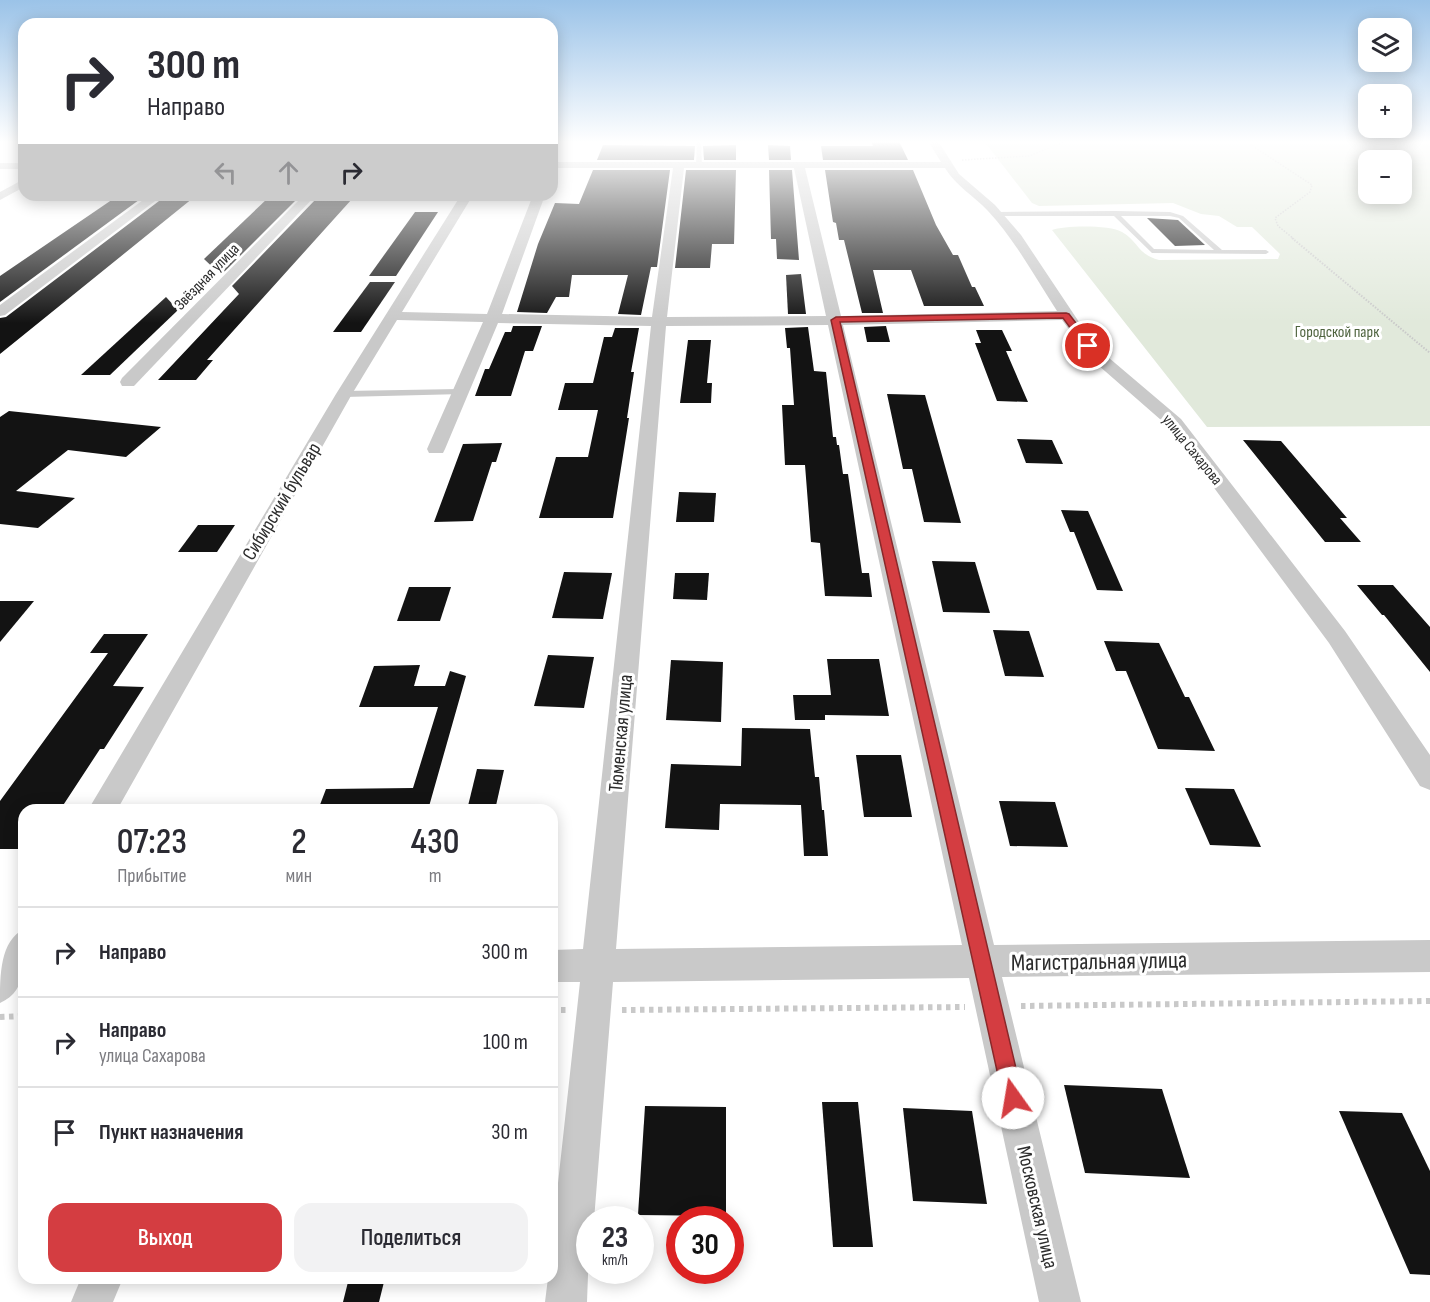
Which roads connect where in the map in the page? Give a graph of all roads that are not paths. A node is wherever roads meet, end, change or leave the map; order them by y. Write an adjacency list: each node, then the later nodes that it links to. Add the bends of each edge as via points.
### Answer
1 (148, 202): 12 (street)
2 (303, 202): 18 (street, Звёздная улица)
3 (463, 202): 14 (street, Сибирский бульвар)
4 (537, 202): 15 (street)
5 (682, 202): 17 (street, Тюменская улица)
6 (808, 202): 16 (street, Московская улица)
7 (983, 202): 9 (street, улица Сахарова)
8 (1115, 213): 9 (lane); 10 (lane, via 1176,215); 10 (lane, via 1152,251)
9 (998, 214): 13 (street, улица Сахарова)
10 (1221, 252): 11 (lane)
11 (1266, 252)
12 (0, 312)
13 (1066, 315): 16 (street); 22 (street, улица Сахарова, via 1096,355 1175,423 1337,638)
14 (394, 316): 15 (street); 20 (street, Сибирский бульвар)
15 (493, 317): 17 (street); 19 (street)
16 (836, 320): 17 (street); 25 (street, Московская улица)
17 (659, 321): 27 (street, Тюменская улица)
18 (128, 382)
19 (460, 392): 20 (lane); 21 (street)
20 (344, 394): 23 (street, Сибирский бульвар)
21 (436, 448)
22 (1430, 778)
23 (105, 804)
24 (1430, 956): 25 (street, Магистральная улица)
25 (982, 962): 27 (street, Магистральная улица); 31 (street, Московская улица)
26 (558, 966): 27 (street, Магистральная улица)
27 (598, 966): 30 (street, Тюменская улица)
28 (100, 1284): 29 (street)
29 (92, 1302)
30 (566, 1302)
31 (1060, 1302)

